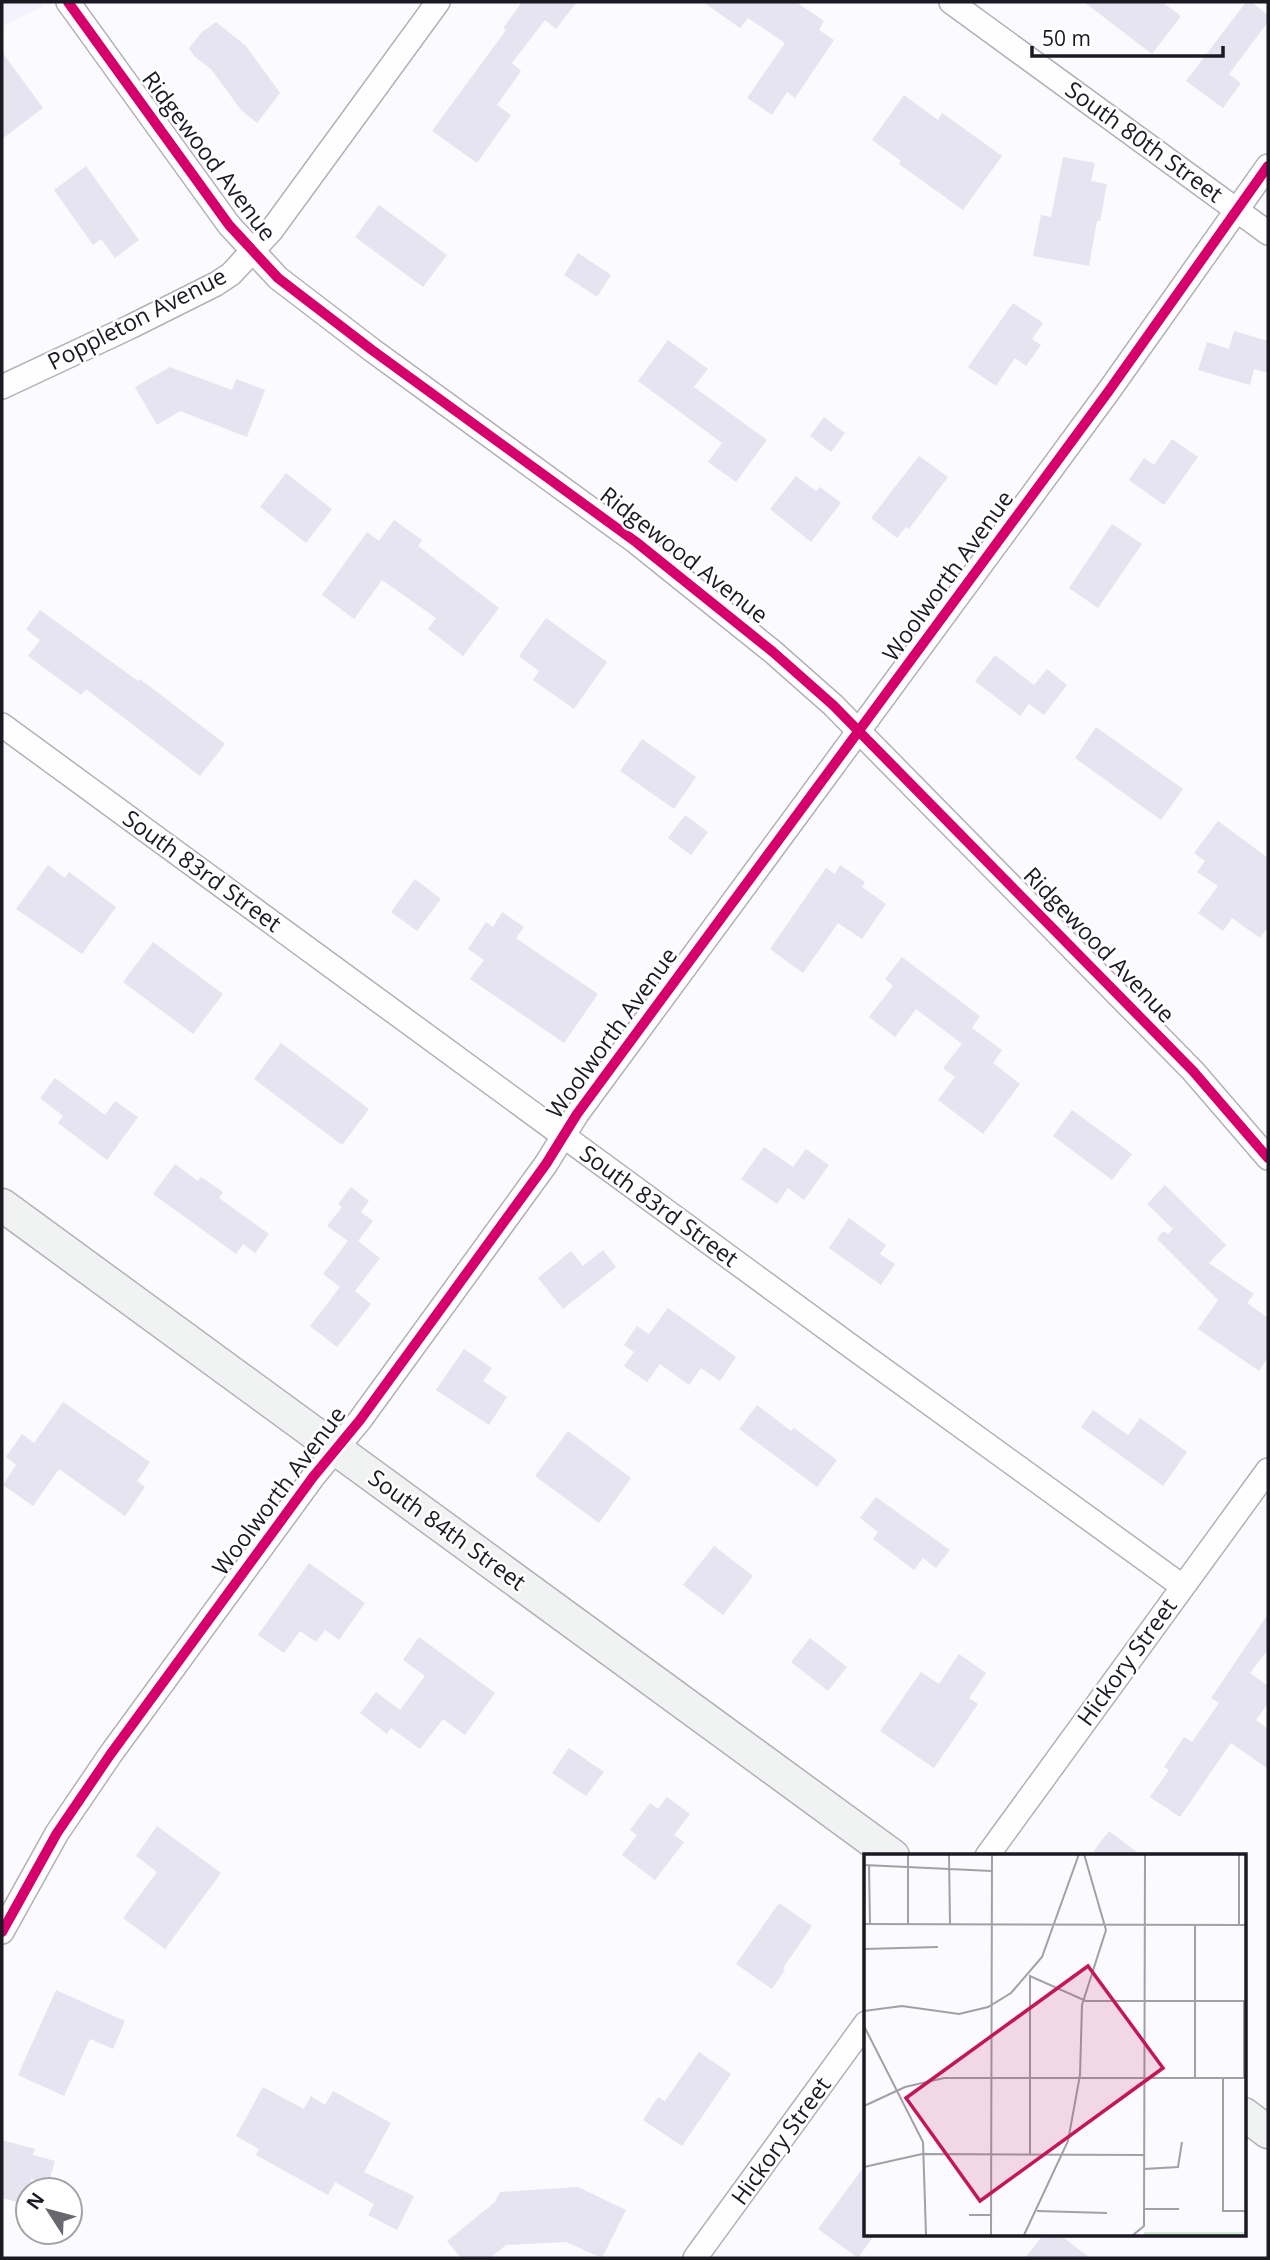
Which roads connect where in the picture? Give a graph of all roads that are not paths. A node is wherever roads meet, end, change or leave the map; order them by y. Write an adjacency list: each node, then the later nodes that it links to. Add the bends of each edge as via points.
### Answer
1 (68, 2): 7 (street, Ridgewood Avenue, via 229,225)
2 (438, 2): 7 (street, Poppleton Avenue)
3 (951, 2): 5 (street, South 80th Street)
4 (1268, 166): 5 (street, Woolworth Avenue)
5 (1236, 210): 6 (street, South 80th Street); 10 (street, Woolworth Avenue, via 1100,404)
6 (1268, 233)
7 (253, 250): 8 (street, Poppleton Avenue, via 216,284); 10 (street, Ridgewood Avenue, via 278,278 372,350 636,542 773,652)
8 (2, 387)
9 (2, 725): 11 (street, South 83rd Street)
10 (859, 730): 11 (street, Woolworth Avenue); 12 (street, Ridgewood Avenue, via 1193,1071)
11 (564, 1135): 14 (street, Woolworth Avenue); 16 (street, South 83rd Street)
12 (1268, 1158)
13 (2, 1205): 14 (main road, South 84th Street)
14 (336, 1449): 17 (main road, South 84th Street); 19 (street, Woolworth Avenue, via 110,1755 57,1833)
15 (1268, 1470): 16 (street, Hickory Street)
16 (1182, 1586): 18 (street, Hickory Street)
17 (889, 1854)
18 (988, 1854)
19 (2, 1932)
20 (864, 2026): 23 (street, Hickory Street)
21 (1246, 2115): 22 (main road)
22 (1268, 2132)
23 (695, 2258)

